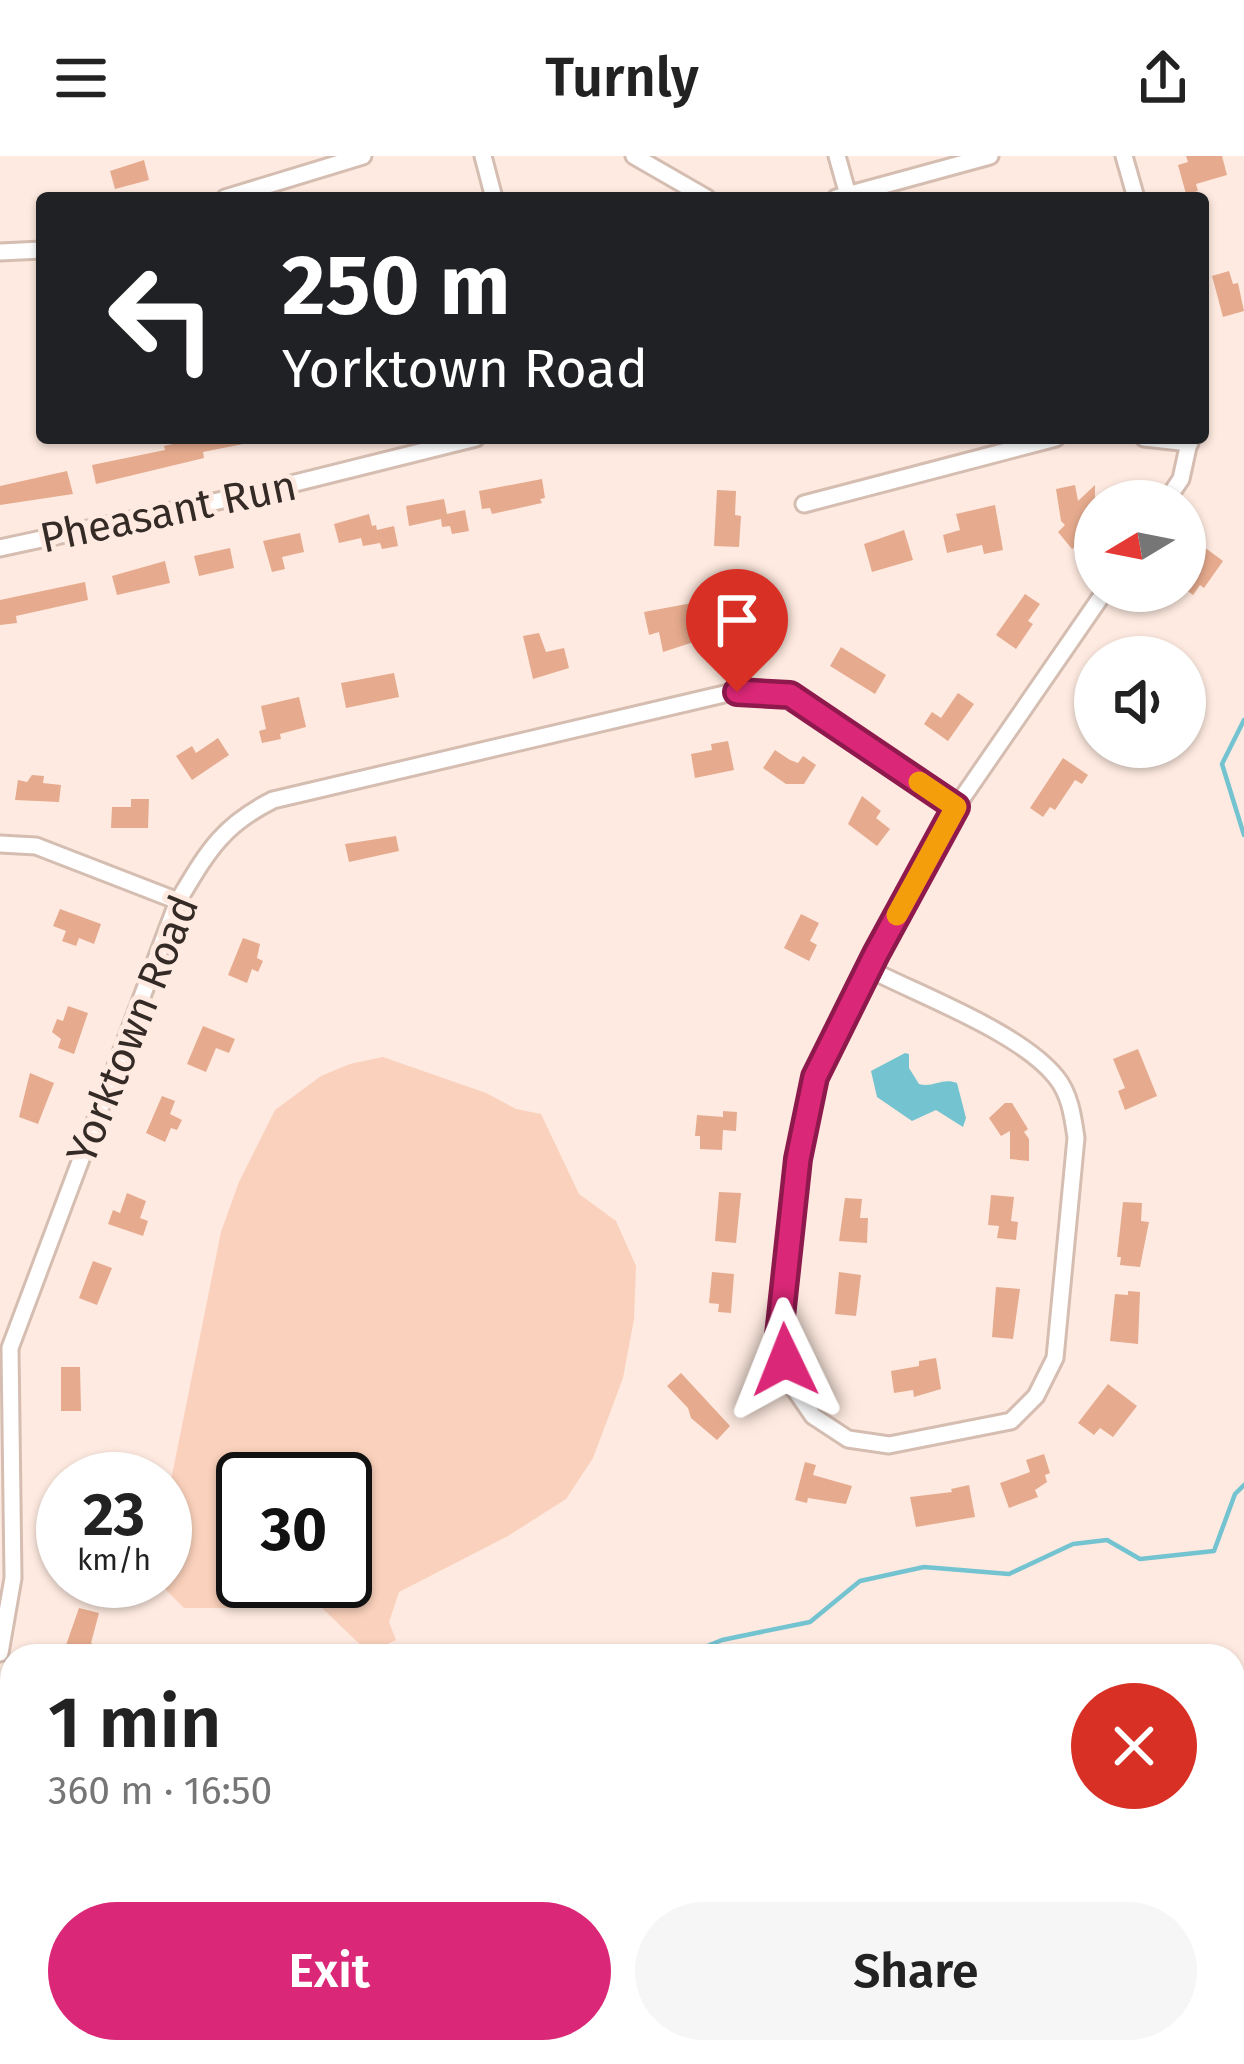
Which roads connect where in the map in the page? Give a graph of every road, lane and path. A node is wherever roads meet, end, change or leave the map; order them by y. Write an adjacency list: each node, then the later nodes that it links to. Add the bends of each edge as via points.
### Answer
1 (363, 156): 7 (street)
2 (483, 156): 8 (street)
3 (634, 156): 9 (street)
4 (837, 156): 10 (street)
5 (990, 156): 11 (street)
6 (1124, 156): 12 (street)
7 (245, 192)
8 (492, 192)
9 (697, 192)
10 (841, 192)
11 (860, 192)
12 (1134, 192)
13 (36, 250): 14 (street)
14 (0, 252)
15 (452, 444): 20 (street, Pheasant Run)
16 (1033, 444): 19 (street)
17 (1189, 444): 18 (street)
18 (1180, 480)
19 (804, 504)
20 (0, 548)
21 (1091, 612): 22 (street)
22 (956, 807): 24 (street, Yorktown Road, via 790,695 737,692 273,800 238,817); 25 (street)
23 (0, 844): 24 (street, via 36,846)
24 (178, 902): 26 (street, Yorktown Road)
25 (871, 970): 25 (street, via 1016,1043 1057,1077 1076,1138 1055,1358 1036,1396 1011,1421 889,1445 848,1439 813,1416 791,1384 779,1335 815,1077)
26 (5, 1347): 27 (street, Yorktown Road, via 13,1578)
27 (2, 1644)

